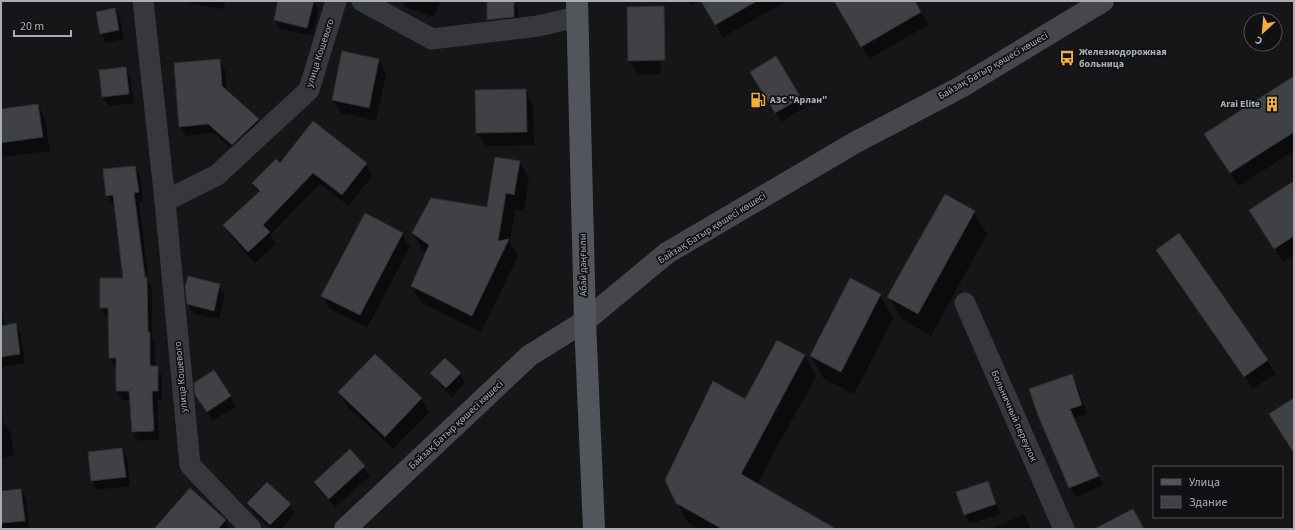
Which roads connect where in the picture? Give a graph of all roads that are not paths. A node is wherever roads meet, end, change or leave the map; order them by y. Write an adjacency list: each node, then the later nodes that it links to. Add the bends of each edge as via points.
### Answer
1 (143, 1): 6 (street, улица Кошевого)
2 (336, 1): 6 (street, улица Кошевого, via 309,90 217,175)
3 (362, 1): 5 (street, via 432,39 538,26)
4 (1103, 1): 8 (main road, Байзақ Батыр қөшесі көшесі, via 961,87 856,142 667,253)
5 (577, 9): 8 (main road, Абай даңғылы)
6 (165, 201): 9 (street, улица Кошевого, via 190,465)
7 (965, 303): 12 (street, Больничный переулок)
8 (585, 321): 10 (main road, Байзақ Батыр қөшесі көшесі, via 530,356); 11 (main road, Абай даңғылы)
9 (251, 529)
10 (346, 529)
11 (594, 529)
12 (1064, 529)

